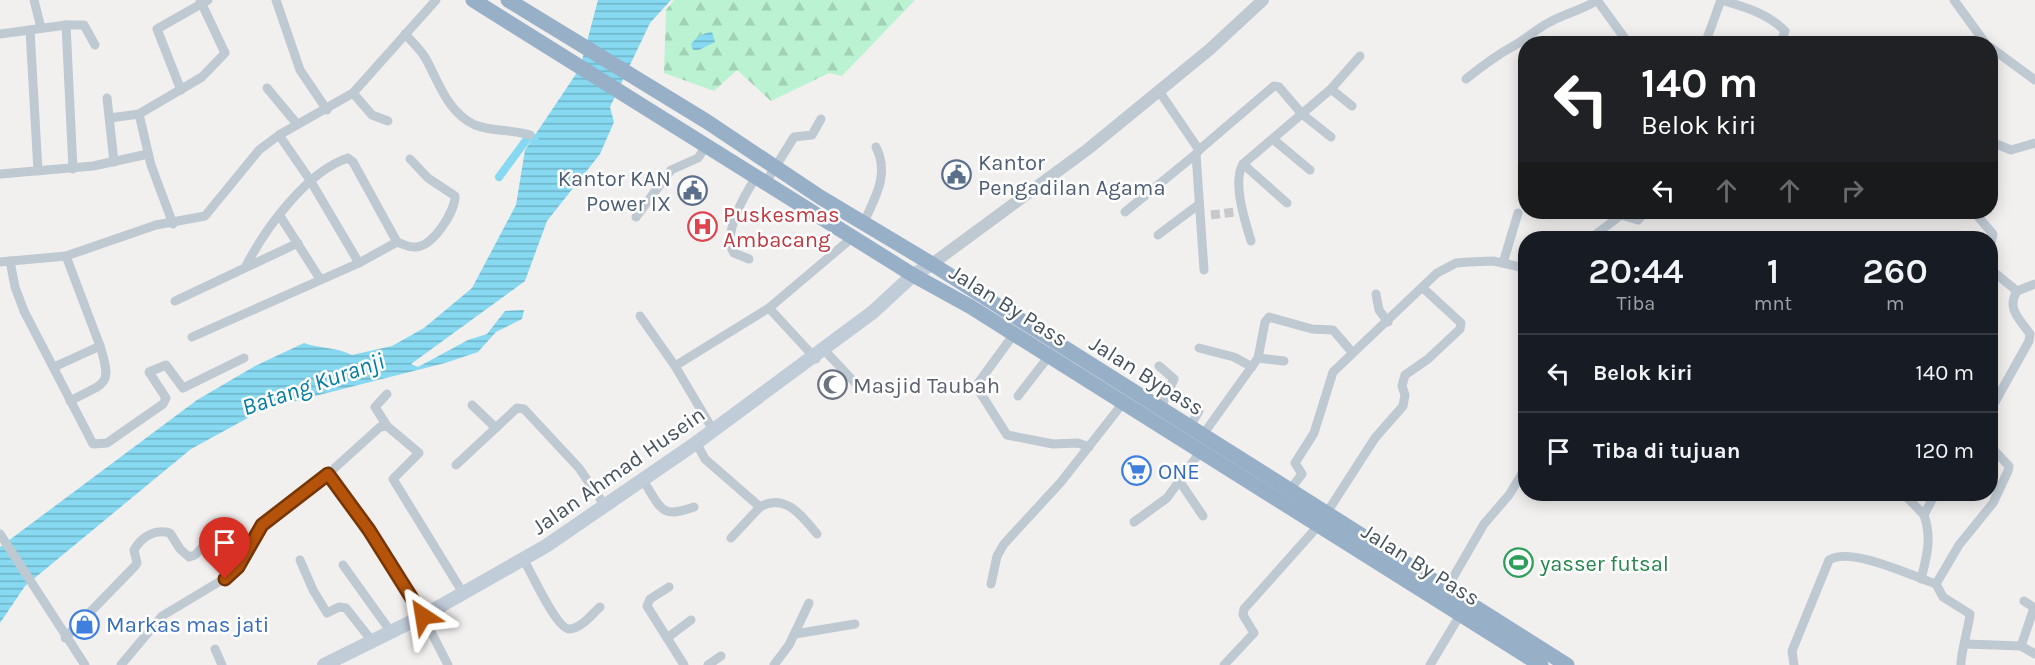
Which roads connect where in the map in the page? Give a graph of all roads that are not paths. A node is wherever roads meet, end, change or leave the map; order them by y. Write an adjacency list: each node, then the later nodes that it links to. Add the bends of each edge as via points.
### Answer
1 (34, 0): 11 (street)
2 (276, 0): 33 (street, via 300,70)
3 (436, 0): 14 (street)
4 (473, 0): 44 (highway, Jalan By Pass)
5 (508, 0): 53 (highway, Jalan Bypass, via 706,121)
6 (1263, 0): 29 (street)
7 (1954, 0): 19 (street)
8 (203, 1): 28 (street, via 225,53 202,77); 28 (street, via 158,29)
9 (1596, 1): 15 (street); 16 (street)
10 (66, 25): 11 (street); 21 (street, via 84,26); 54 (street)
11 (41, 28): 12 (street)
12 (30, 30): 13 (street); 56 (street)
13 (0, 34)
14 (405, 34): 30 (street); 41 (street, via 426,58 447,99 467,120 482,127)
15 (1527, 36)
16 (1623, 36)
17 (1709, 36): 18 (street, via 1721,0 1762,13 1785,31)
18 (1783, 36)
19 (1980, 36)
20 (1518, 43): 24 (street)
21 (95, 45)
22 (1998, 53): 25 (street)
23 (1360, 56): 27 (street)
24 (1466, 79)
25 (2035, 80)
26 (267, 88): 39 (street)
27 (1331, 89): 32 (street); 35 (street)
28 (181, 90): 34 (street)
29 (1159, 91): 48 (street); 84 (street, via 1088,149)
30 (353, 93): 33 (street); 38 (street, via 372,114)
31 (107, 98): 36 (street)
32 (1352, 106)
33 (327, 110): 39 (street)
34 (139, 114): 36 (street); 49 (street)
35 (1302, 114): 42 (street); 43 (street); 48 (street, via 1274,86)
36 (110, 118): 51 (street)
37 (821, 118): 53 (street, via 812,135 797,136 789,142)
38 (388, 122)
39 (297, 124): 40 (street)
40 (279, 135): 59 (street); 69 (street, via 259,150 210,212 199,219)
41 (530, 135)
42 (1331, 137)
43 (1274, 140): 52 (street); 55 (street)
44 (701, 143): 58 (highway, Jalan By Pass); 66 (street, via 696,159 671,170)
45 (2035, 143): 46 (street, via 2011,150)
46 (1998, 144)
47 (876, 147): 70 (street, via 883,168)
48 (1197, 152): 61 (street); 62 (street)
49 (148, 154): 51 (street); 69 (street)
50 (410, 159): 76 (street, via 428,178 452,192 455,204 441,229 422,245 416,248)
51 (114, 162): 54 (street)
52 (1243, 164): 60 (street); 75 (street, via 1239,172 1239,212)
53 (774, 168): 58 (street); 70 (highway, Jalan Bypass)
54 (73, 169): 56 (street)
55 (1310, 170)
56 (38, 171): 57 (street)
57 (0, 174)
58 (761, 179): 74 (highway, Jalan By Pass); 79 (street, via 743,199 730,240 734,253)
59 (310, 180): 65 (street); 76 (street, via 345,159 350,160); 82 (street)
60 (1287, 203)
61 (1199, 210): 64 (street); 73 (street); 87 (street)
62 (1125, 213)
63 (1518, 213): 83 (street)
64 (1211, 215)
65 (280, 216): 77 (street); 85 (street)
66 (636, 217)
67 (1614, 219): 71 (street)
68 (1980, 219): 72 (street)
69 (173, 224): 78 (street, via 156,225)
70 (863, 224): 84 (highway, Jalan Bypass)
71 (1600, 231)
72 (1990, 231)
73 (1158, 234)
74 (853, 237): 89 (highway, Jalan By Pass); 96 (street)
75 (1251, 241)
76 (397, 242): 82 (street)
77 (298, 243): 85 (street); 90 (street)
78 (66, 256): 80 (street); 102 (street)
79 (749, 259)
80 (10, 261): 81 (street); 112 (street, via 24,311)
81 (0, 262)
82 (359, 263): 90 (street)
83 (1503, 263): 86 (street); 92 (street, via 1456,263 1437,273)
84 (932, 264): 89 (main road, Jalan Ahmad Husein); 121 (highway, Jalan Bypass)
85 (246, 266): 95 (street)
86 (1518, 266)
87 (1204, 270)
88 (1998, 276): 93 (street)
89 (920, 278): 99 (highway, Jalan By Pass); 106 (main road, Jalan Ahmad Husein)
90 (320, 279): 101 (street)
91 (2035, 284): 93 (street)
92 (1423, 288): 98 (street); 147 (street, via 1461,322 1460,329 1405,375 1403,406 1374,438)
93 (2017, 291): 100 (street, via 2013,311)
94 (1376, 294): 98 (street, via 1379,310)
95 (175, 301)
96 (769, 308): 106 (street); 110 (street)
97 (640, 316): 110 (street)
98 (1388, 322): 104 (street)
99 (1014, 334): 105 (highway, Jalan By Pass); 129 (street, via 976,388 1002,430 1007,435 1040,442 1080,443)
100 (2032, 334): 118 (street)
101 (192, 337)
102 (100, 346): 112 (street); 120 (street, via 107,378)
103 (1199, 348): 113 (street, via 1234,357)
104 (1352, 352): 107 (street, via 1333,330 1312,329 1272,316 1266,320); 137 (street, via 1330,376 1314,433 1295,463 1302,474)
105 (1049, 356): 117 (street); 121 (highway, Jalan By Pass)
106 (819, 357): 114 (street); 127 (main road, Jalan Ahmad Husein); 130 (main road, Jalan Ahmad Husein)
107 (1258, 357): 109 (street); 113 (street)
108 (244, 358): 115 (street)
109 (1284, 361)
110 (675, 366): 127 (street)
111 (1159, 366): 123 (street, via 1174,379)
112 (54, 367): 120 (street)
113 (1252, 367): 128 (street)
114 (859, 387)
115 (183, 388): 119 (street); 119 (street, via 166,366 149,372)
116 (387, 394): 125 (street, via 375,407)
117 (1018, 396)
118 (1998, 397)
119 (166, 398): 120 (street, via 148,416 99,446 87,437)
120 (70, 401)
121 (1129, 401): 123 (highway, Jalan Bypass); 128 (highway, Jalan By Pass); 129 (street)
122 (472, 405): 126 (street)
123 (1160, 410): 128 (highway, Jalan Bypass)
124 (1199, 411): 128 (street)
125 (387, 426): 133 (street, via 380,427); 162 (street, via 419,453 393,479)
126 (496, 428): 132 (street); 142 (street, via 517,408 524,409 579,468)
127 (713, 430): 142 (main road, Jalan Ahmad Husein)
128 (1197, 439): 135 (street); 137 (highway, Jalan Bypass); 147 (highway, Jalan By Pass)
129 (1089, 447): 158 (street, via 1004,544 996,556)
130 (699, 448): 136 (main road, Jalan Ahmad Husein); 144 (street, via 705,459)
131 (1998, 453): 138 (street, via 2009,466)
132 (456, 465)
133 (328, 474): 167 (street, via 369,530); 181 (street, via 262,525 232,574 162,616)
134 (1518, 480): 161 (street, via 1484,524)
135 (1180, 482): 146 (street); 148 (street, via 1162,503)
136 (646, 485): 143 (street, via 666,512 674,514); 155 (main road, Jalan Ahmad Husein)
137 (1289, 491): 147 (highway, Jalan Bypass)
138 (1998, 492)
139 (1911, 501): 145 (street)
140 (1931, 501): 145 (street)
141 (1994, 501): 159 (street, via 1959,545)
142 (605, 506): 162 (main road, Jalan Ahmad Husein, via 546,546)
143 (694, 507)
144 (760, 507): 150 (street, via 776,502 788,505); 153 (street)
145 (1924, 515): 157 (street, via 1929,547)
146 (1203, 516)
147 (1322, 520): 151 (highway, Jalan Bypass); 189 (street, via 1244,609 1254,633)
148 (1134, 522)
149 (0, 534): 172 (street)
150 (817, 534)
151 (1350, 537): 161 (highway, Jalan Bypass); 166 (highway, Jalan By Pass)
152 (211, 538): 172 (street, via 189,557 170,533 151,533 135,550 135,566)
153 (731, 538)
154 (300, 560): 174 (street, via 327,613 346,608)
155 (526, 564): 165 (street, via 555,620 563,627 577,627); 167 (main road, Jalan Ahmad Husein)
156 (343, 565): 170 (street)
157 (1921, 579): 159 (street); 193 (street, via 1844,555 1829,560 1792,651)
158 (991, 584)
159 (1936, 584): 175 (street, via 1943,597 1970,614)
160 (669, 587): 173 (street, via 647,604)
161 (1447, 588): 192 (highway, Jalan Bypass)
162 (463, 593): 167 (main road, Jalan Ahmad Husein)
163 (2024, 601): 176 (street, via 2033,607 2033,614)
164 (810, 603): 171 (street)
165 (600, 608)
166 (1460, 615): 190 (street); 191 (highway, Jalan By Pass)
167 (424, 618): 170 (main road, Jalan Ahmad Husein); 184 (main road, Jalan Ahmad Husein); 185 (street)
168 (691, 620): 173 (street)
169 (855, 624): 171 (street)
170 (391, 632): 174 (main road, Jalan Ahmad Husein)
171 (795, 634): 188 (street)
172 (65, 638): 180 (street)
173 (667, 638): 186 (street)
174 (372, 641): 183 (main road, Jalan Ahmad Husein)
175 (1966, 644): 176 (street); 194 (street)
176 (2021, 646): 178 (street)
177 (215, 649): 182 (street)
178 (2035, 654)
179 (720, 656): 187 (street)
180 (84, 665)
181 (122, 665)
182 (222, 665)
183 (324, 665)
184 (345, 665)
185 (448, 665)
186 (684, 665)
187 (708, 665)
188 (774, 665)
189 (1224, 665)
190 (1430, 665)
191 (1541, 665)
192 (1567, 665)
193 (1794, 665)
194 (1961, 665)

